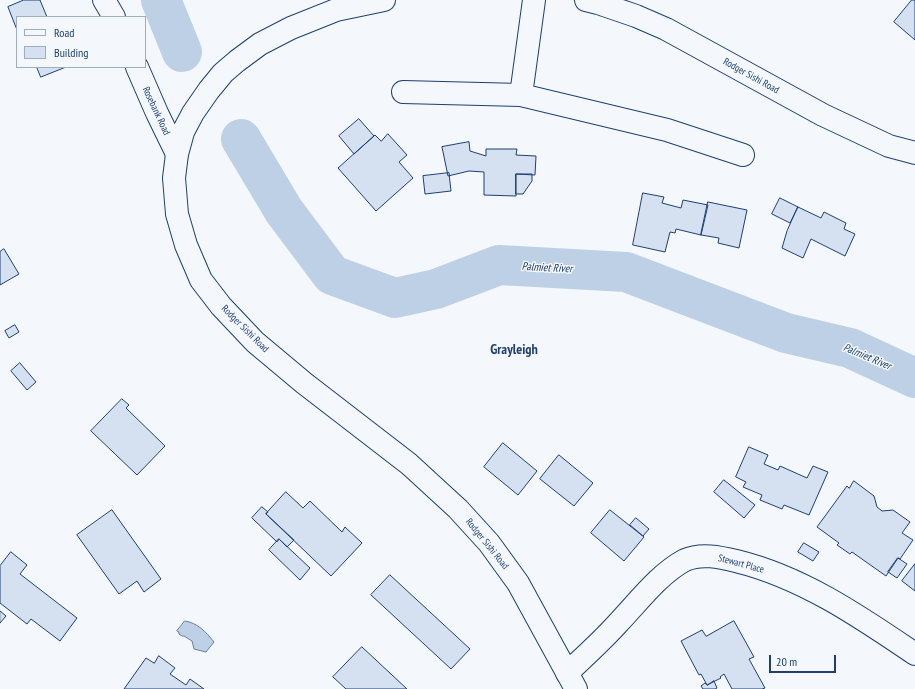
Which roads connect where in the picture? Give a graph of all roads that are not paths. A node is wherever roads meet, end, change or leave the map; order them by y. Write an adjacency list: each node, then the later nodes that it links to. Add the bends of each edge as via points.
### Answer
1 (104, 0): 5 (main road)
2 (384, 0): 10 (main road, Rodger Sishi Road, via 336,10 260,44 237,60 223,73 193,113 183,132)
3 (534, 0): 8 (main road)
4 (586, 0): 9 (main road, Rodger Sishi Road, via 666,29 823,115 889,146)
5 (113, 16)
6 (137, 68): 10 (main road, Rosebank Road)
7 (403, 92): 8 (main road)
8 (521, 95): 11 (main road, via 667,130)
9 (915, 153)
10 (177, 154): 13 (main road, Rodger Sishi Road, via 174,178 177,214 186,245 201,280 255,342 409,464 458,509 489,543 518,583)
11 (744, 156)
12 (915, 654): 13 (main road, Stewart Place, via 867,622 791,579 718,556 701,556 686,560 660,578 612,630)
13 (572, 681)

